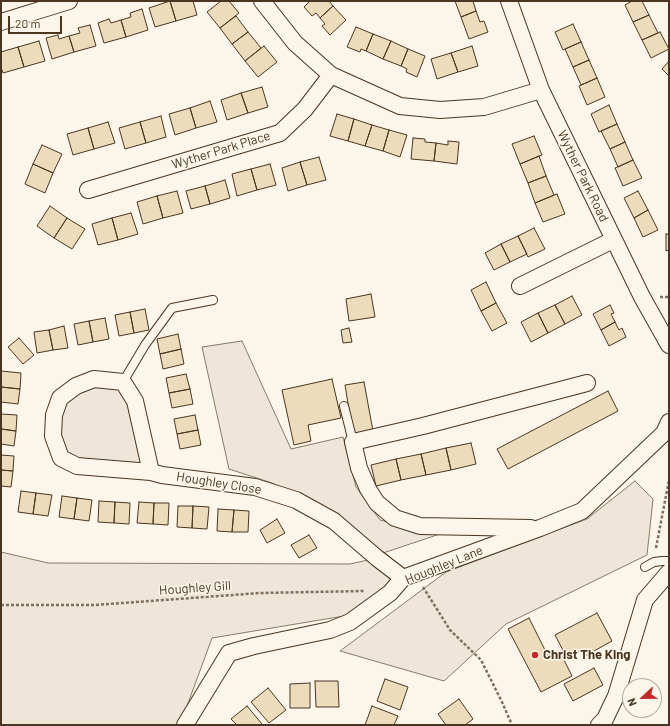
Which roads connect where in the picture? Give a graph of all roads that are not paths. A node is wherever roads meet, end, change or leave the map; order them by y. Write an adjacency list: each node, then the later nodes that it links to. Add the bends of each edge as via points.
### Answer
1 (69, 1): 4 (street)
2 (262, 1): 5 (street, via 295,43)
3 (509, 1): 6 (street, Wyther Park Road)
4 (1, 22)
5 (331, 75): 6 (street, via 400,106 440,110 484,107); 7 (street, Wyther Park Place, via 305,108 280,132)
6 (541, 90): 8 (street, Wyther Park Road)
7 (88, 190)
8 (613, 240): 9 (street); 11 (street, Wyther Park Road)
9 (520, 286)
10 (213, 300): 12 (lane, via 172,308 145,345)
11 (669, 345)
12 (123, 382): 17 (street, via 135,401); 17 (street, Houghley Close, via 94,379 76,386 60,398 54,415 53,436 61,458 77,466)
13 (587, 383): 16 (street)
14 (344, 406): 16 (lane)
15 (667, 430): 18 (street, Houghley Lane, via 582,511)
16 (353, 442): 18 (street, via 359,468 368,489 377,503 395,518 420,526)
17 (151, 472): 22 (street, Houghley Close, via 255,487 296,500 334,521 377,558)
18 (540, 528): 22 (street, Houghley Lane)
19 (669, 561): 20 (lane, via 654,562)
20 (645, 567)
21 (669, 572): 23 (street, via 645,600)
22 (409, 576): 24 (street, Houghley Lane, via 350,622 330,630 229,653)
23 (606, 723)
24 (185, 725)

